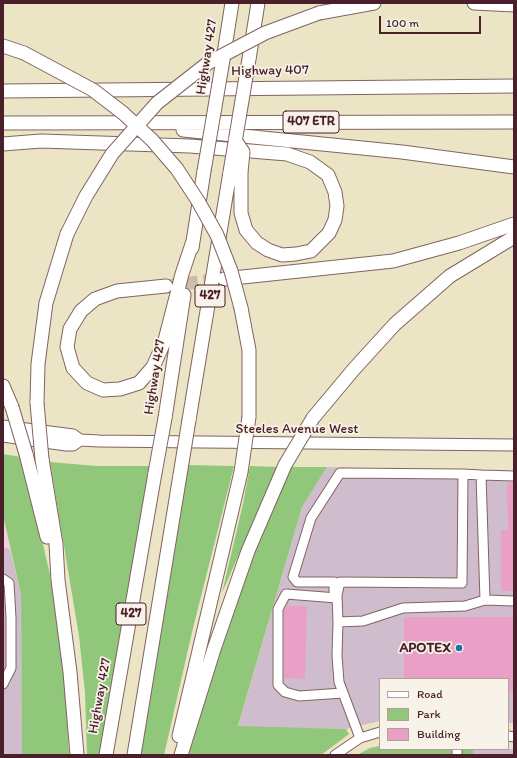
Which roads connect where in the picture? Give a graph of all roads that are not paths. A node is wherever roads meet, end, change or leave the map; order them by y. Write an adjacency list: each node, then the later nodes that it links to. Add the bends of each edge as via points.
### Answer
1 (232, 3): 17 (highway, Highway 427 / 427, bridge)
2 (258, 3): 14 (highway, bridge, via 235,140 243,152)
3 (374, 3): 29 (highway, bridge, via 319,13 265,33 208,63 157,103 112,154 86,196 67,234 46,303 38,364 37,404 42,459 56,544)
4 (474, 3): 5 (highway)
5 (514, 5)
6 (3, 46): 41 (highway, bridge, via 24,53 92,90 123,113 152,140 177,169 217,235 231,271 241,308 249,350 249,417 241,472)
7 (514, 86): 8 (highway, Highway 407)
8 (3, 91)
9 (514, 122): 11 (highway, 407 ETR)
10 (3, 123): 11 (highway, 407 ETR)
11 (108, 123): 13 (highway, via 402,152)
12 (3, 144): 14 (highway, via 41,141 182,146 287,154 310,162 328,176 335,192 337,206 335,220 329,233 311,250 296,254 282,255 257,243 246,230 241,213)
13 (514, 167)
14 (236, 172): 40 (highway, 427, bridge, via 189,420)
15 (514, 224): 18 (highway, via 459,243 393,261)
16 (514, 237): 42 (highway, bridge, via 450,276 395,324 313,418 285,465 248,551)
17 (193, 241): 19 (highway, via 165,340 153,367 139,382 120,390 102,390 87,383 72,368 67,347 70,329 81,310 95,299 117,291); 39 (highway, Highway 427 / 427, bridge)
18 (224, 279)
19 (166, 286)
20 (3, 386): 29 (highway, bridge, via 26,454)
21 (3, 426): 23 (main road, Steeles Avenue West, via 73,435)
22 (3, 436): 23 (main road, Steeles Avenue West, via 66,445 73,445)
23 (80, 440): 24 (main road, Steeles Avenue West)
24 (514, 445)
25 (463, 474): 26 (street); 30 (street, via 462,583 340,582); 30 (street, via 340,473 311,518 293,577 297,582 334,582)
26 (481, 475): 27 (street); 31 (street)
27 (514, 476)
28 (3, 579): 34 (street, via 9,583 11,618 11,668)
29 (58, 580): 38 (highway, via 70,672)
30 (337, 596): 33 (street); 35 (street, via 286,594 278,609 278,685 285,692 299,696)
31 (485, 600): 32 (street); 33 (street, via 465,606 403,608 363,621)
32 (514, 601)
33 (338, 622): 35 (street, via 336,656)
34 (3, 684)
35 (343, 693): 37 (street)
36 (379, 732): 37 (street)
37 (360, 738): 43 (street)
38 (76, 755)
39 (106, 755)
40 (134, 755)
41 (175, 755)
42 (181, 755)
43 (334, 755)

